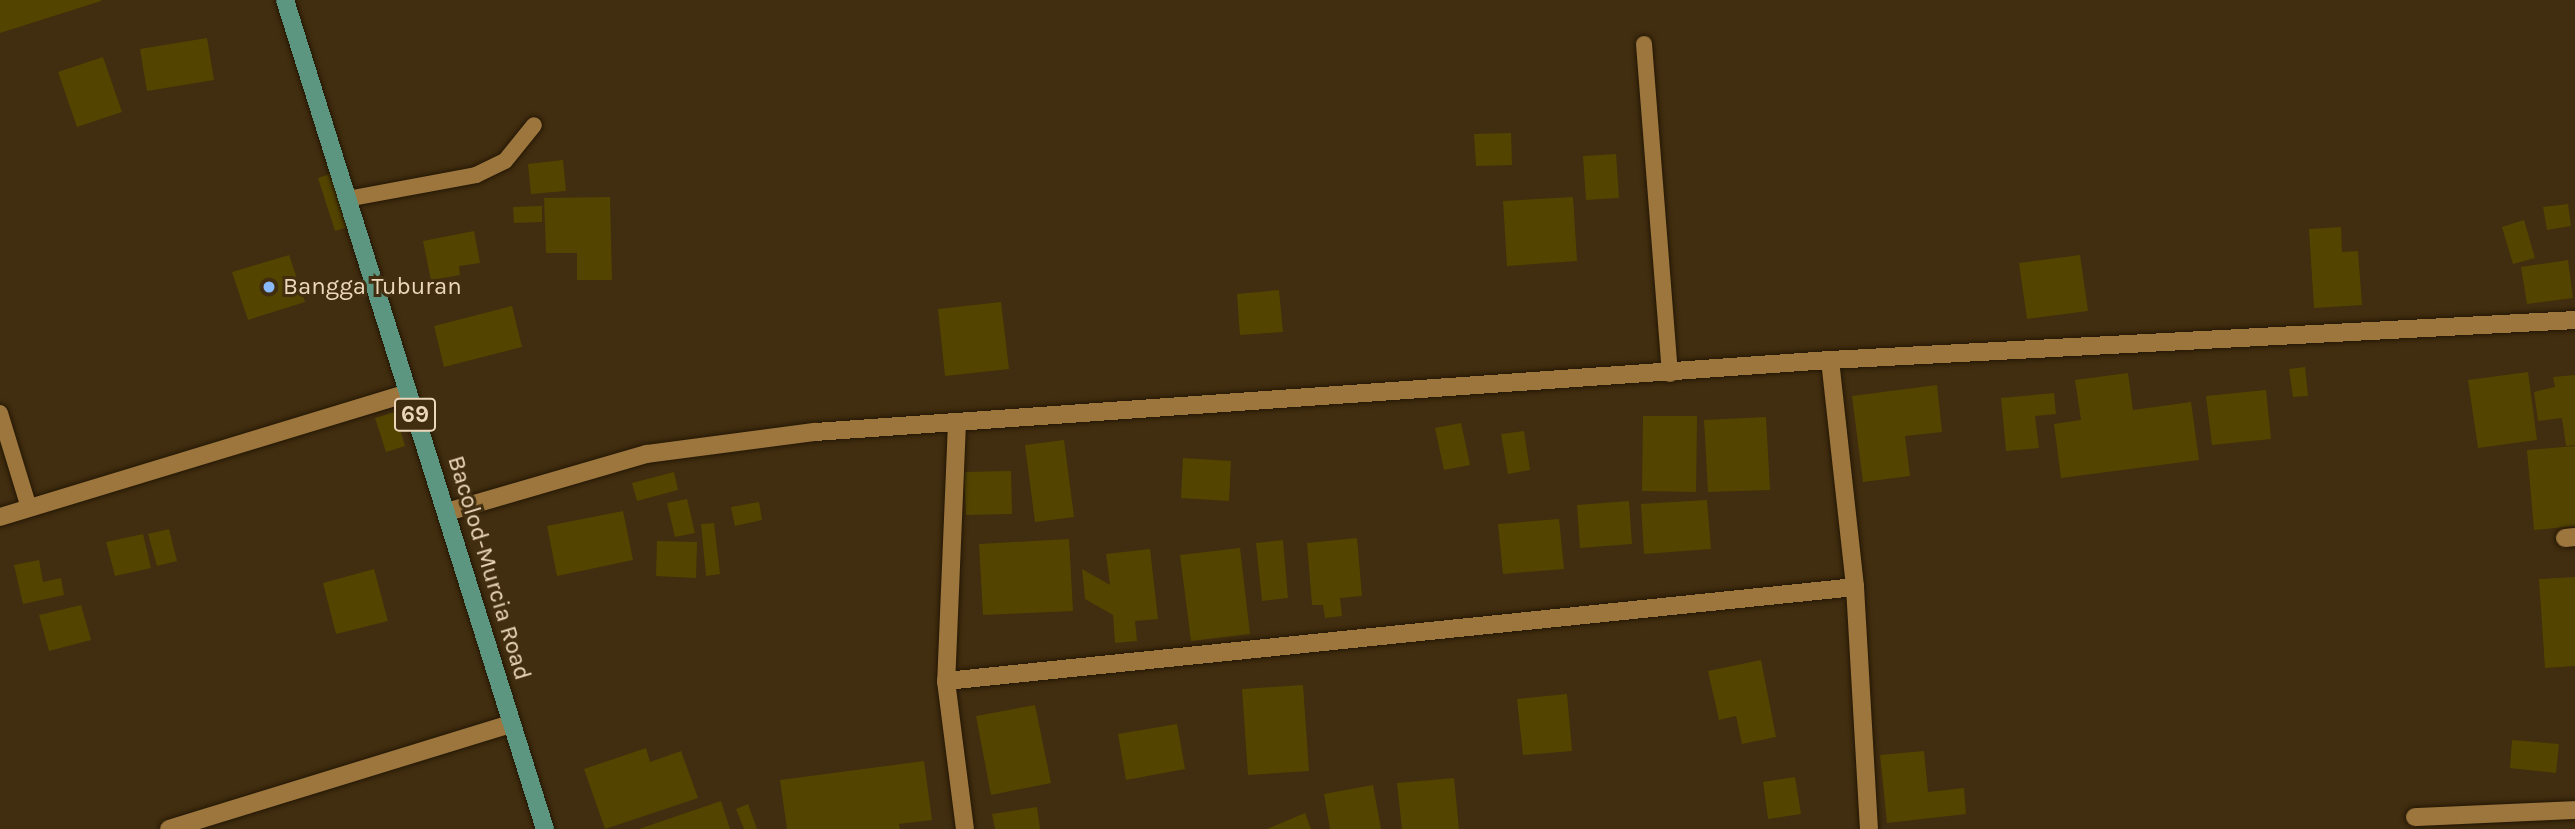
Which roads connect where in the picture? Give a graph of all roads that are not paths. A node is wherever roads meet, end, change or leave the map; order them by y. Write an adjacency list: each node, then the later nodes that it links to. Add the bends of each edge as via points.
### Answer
1 (285, 0): 4 (main road, Bacolod-Murcia Road / 69)
2 (1644, 44): 7 (lane)
3 (534, 125): 4 (lane, via 505,161 476,175)
4 (347, 199): 8 (main road, Bacolod-Murcia Road / 69)
5 (2575, 320): 6 (street)
6 (1830, 360): 7 (street); 14 (street)
7 (1670, 374): 10 (street)
8 (408, 393): 11 (street); 12 (main road, Bacolod-Murcia Road / 69)
9 (0, 413): 11 (lane)
10 (957, 423): 12 (street, via 723,440 673,449); 15 (street)
11 (29, 508): 13 (street)
12 (447, 512): 16 (main road, Bacolod-Murcia Road / 69)
13 (0, 517)
14 (1855, 587): 15 (street); 22 (street)
15 (946, 681): 21 (street)
16 (511, 724): 19 (street); 20 (main road, Bacolod-Murcia Road / 69)
17 (2575, 810): 18 (street)
18 (2415, 817)
19 (169, 829)
20 (545, 829)
21 (965, 829)
22 (1869, 829)

